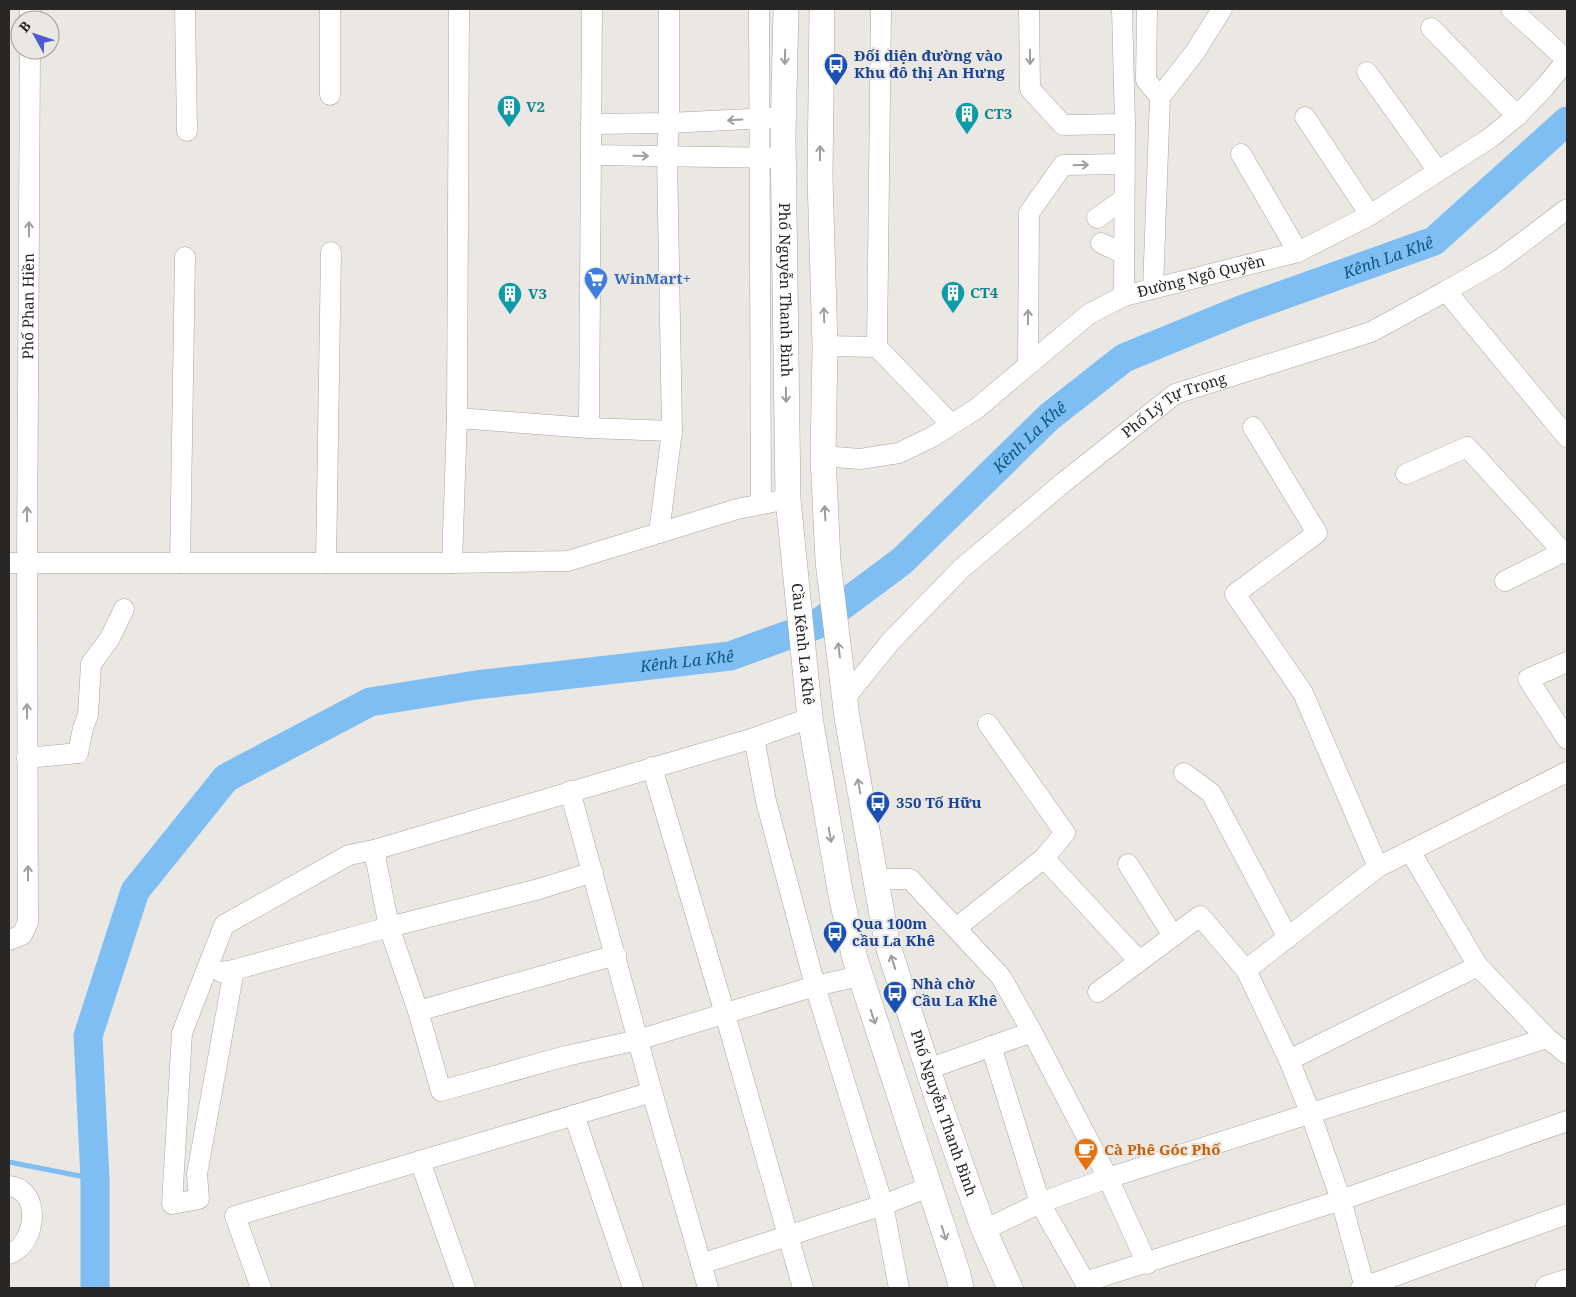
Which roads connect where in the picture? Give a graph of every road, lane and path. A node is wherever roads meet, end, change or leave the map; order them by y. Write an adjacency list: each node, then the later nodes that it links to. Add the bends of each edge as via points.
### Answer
1 (185, 9): 27 (street)
2 (330, 9): 19 (street)
3 (459, 9): 49 (street)
4 (592, 9): 25 (street)
5 (669, 9): 24 (street)
6 (759, 9): 23 (street)
7 (786, 9): 23 (main road, Phố Nguyễn Thanh Bình, one-way to 23)
8 (822, 9): 46 (main road, one-way to 8, via 820,177)
9 (881, 9): 47 (street)
10 (1029, 9): 26 (street, one-way to 26, via 1030,89 1063,125)
11 (1122, 9): 26 (street)
12 (1147, 9): 20 (street, via 1146,80)
13 (1222, 9): 20 (street, via 1195,52)
14 (1511, 9): 17 (street)
15 (1430, 28): 21 (street)
16 (30, 60): 61 (street, Phố Phan Hiền, one-way to 16)
17 (1567, 60): 21 (street, Đường Ngô Quyền)
18 (1367, 72): 33 (street)
19 (330, 95)
20 (1160, 97): 43 (street)
21 (1517, 116): 33 (street, Đường Ngô Quyền, via 1490,138)
22 (1305, 117): 36 (street)
23 (772, 118): 24 (street, one-way to 24); 31 (main road, Phố Nguyễn Thanh Bình)
24 (669, 123): 25 (street); 30 (street)
25 (591, 124): 29 (street)
26 (1124, 124): 32 (street)
27 (187, 131)
28 (1241, 154): 40 (street)
29 (592, 155): 30 (street, one-way to 30); 52 (street)
30 (667, 156): 31 (street); 53 (street)
31 (771, 158): 57 (main road, Phố Nguyễn Thanh Bình, one-way to 57); 58 (street)
32 (1123, 164): 34 (street); 48 (street, one-way to 32, via 1029,213 1063,165)
33 (1438, 171): 36 (street, Đường Ngô Quyền)
34 (1124, 199): 37 (street); 41 (street)
35 (1567, 209): 44 (street, Phố Lý Tự Trọng, via 1498,261)
36 (1370, 215): 40 (street, Đường Ngô Quyền)
37 (1097, 218)
38 (1101, 243): 41 (street)
39 (331, 252): 63 (street)
40 (1298, 252): 43 (street, Đường Ngô Quyền)
41 (1124, 254): 45 (street)
42 (185, 257): 62 (street)
43 (1154, 289): 45 (street, Đường Ngô Quyền)
44 (1446, 292): 54 (street); 69 (street, Phố Lý Tự Trọng, via 1371,332 1175,394 961,569 891,640)
45 (1124, 296): 48 (street, Đường Ngô Quyền, via 1089,314)
46 (824, 346): 47 (street); 55 (main road)
47 (877, 347): 50 (street)
48 (1028, 365): 50 (street, Đường Ngô Quyền, via 976,409)
49 (457, 418): 52 (street); 64 (street)
50 (951, 424): 55 (street, Đường Ngô Quyền, via 899,453 860,459)
51 (1253, 427): 83 (street, via 1317,533 1235,594 1303,693)
52 (589, 428): 53 (street)
53 (672, 431): 59 (street)
54 (1567, 437)
55 (823, 456): 69 (main road, one-way to 55, via 828,561)
56 (1406, 474): 60 (street, via 1467,447)
57 (788, 498): 58 (street); 65 (main road, Phố Nguyễn Thanh Bình)
58 (761, 504): 59 (street)
59 (659, 533): 64 (street, via 568,561)
60 (1565, 553): 66 (street)
61 (18, 563): 62 (street); 74 (street, Phố Phan Hiền, one-way to 61)
62 (180, 563): 63 (street)
63 (326, 563): 64 (street)
64 (452, 563)
65 (795, 570): 70 (main road, Cầu Kênh La Khê)
66 (1506, 581)
67 (124, 609): 74 (street, via 110,638 91,664 88,715 78,753)
68 (1567, 662): 73 (street, via 1528,679)
69 (845, 698): 85 (main road, Phố Nguyễn Thanh Bình, one-way to 69)
70 (810, 718): 72 (street); 97 (main road, one-way to 97, via 840,890)
71 (988, 724): 81 (street, via 1065,833)
72 (754, 738): 75 (street); 98 (street, via 766,801)
73 (1567, 739)
74 (27, 758): 90 (street, Phố Phan Hiền, one-way to 74, via 22,935 28,922)
75 (652, 767): 78 (street); 101 (street)
76 (1567, 772): 80 (street)
77 (1184, 773): 89 (street, via 1211,793)
78 (570, 791): 79 (street); 84 (street)
79 (374, 850): 86 (street); 96 (street, via 349,855 224,925)
80 (1410, 851): 83 (street); 93 (street)
81 (1044, 858): 87 (street); 92 (street)
82 (1128, 864): 88 (street)
83 (1378, 867): 89 (street)
84 (593, 872): 86 (street); 91 (street)
85 (876, 879): 87 (street, via 910,879); 108 (main road, Phố Nguyễn Thanh Bình, one-way to 85, via 886,943)
86 (389, 927): 94 (street); 100 (street)
87 (956, 928): 102 (street, via 1001,977)
88 (1173, 936): 92 (street); 95 (street, via 1200,916)
89 (1288, 938): 95 (street)
90 (9, 940)
91 (616, 955): 100 (street); 104 (street)
92 (1138, 962): 99 (street)
93 (1478, 966): 103 (street); 107 (street)
94 (234, 970): 96 (street); 96 (street, via 198,1174 199,1199 172,1204 182,1033)
95 (1246, 970): 107 (street)
96 (205, 974)
97 (860, 976): 98 (street); 116 (main road, one-way to 116)
98 (815, 986): 101 (street); 119 (street)
99 (1098, 992)
100 (418, 1011): 104 (street, via 441,1091 566,1056)
101 (725, 1014): 104 (street); 122 (street)
102 (1032, 1032): 105 (street); 114 (street)
103 (1547, 1038): 106 (street); 110 (street)
104 (638, 1040): 109 (street)
105 (991, 1046): 108 (street); 118 (street)
106 (1567, 1054)
107 (1289, 1060): 110 (street)
108 (928, 1069): 121 (main road, Phố Nguyễn Thanh Bình)
109 (652, 1092): 111 (street); 124 (street)
110 (1310, 1112): 114 (street); 117 (street)
111 (574, 1115): 113 (street); 130 (street)
112 (1567, 1121): 117 (street)
113 (420, 1161): 128 (street, via 235,1216); 129 (street)
114 (1108, 1178): 118 (street); 125 (street)
115 (9, 1186): 123 (street, via 22,1190 32,1208 28,1234 22,1245)
116 (929, 1186): 119 (street); 134 (main road, one-way to 134)
117 (1341, 1200): 125 (street); 136 (street)
118 (1040, 1203): 121 (street); 127 (street)
119 (883, 1205): 122 (street); 133 (street)
120 (1567, 1214): 136 (street)
121 (984, 1230): 135 (main road, Phố Nguyễn Thanh Bình)
122 (788, 1237): 124 (street); 132 (street)
123 (9, 1254)
124 (701, 1264): 131 (street)
125 (1147, 1264): 127 (street)
126 (1567, 1282): 137 (main road)
127 (1089, 1285)
128 (261, 1288)
129 (465, 1288)
130 (633, 1288)
131 (708, 1288)
132 (803, 1288)
133 (898, 1288)
134 (961, 1288)
135 (1010, 1288)
136 (1363, 1288)
137 (1548, 1288)

